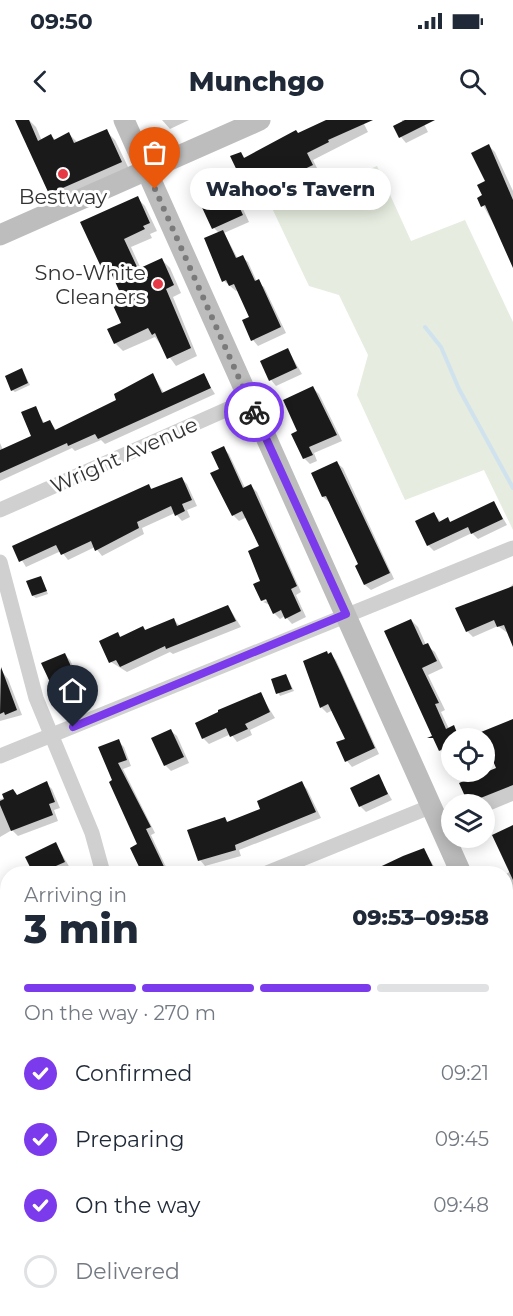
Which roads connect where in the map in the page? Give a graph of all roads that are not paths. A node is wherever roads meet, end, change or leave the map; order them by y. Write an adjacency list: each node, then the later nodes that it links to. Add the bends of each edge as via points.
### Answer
1 (124, 120): 3 (street)
2 (260, 120): 3 (street)
3 (147, 170): 4 (street); 5 (street)
4 (0, 235)
5 (248, 400): 6 (street, Wright Avenue); 9 (street)
6 (0, 510)
7 (513, 548): 9 (street)
8 (0, 562): 10 (street, via 36,698)
9 (346, 614): 10 (street); 12 (street)
10 (52, 736): 11 (street); 13 (street, via 92,833)
11 (0, 756)
12 (432, 806): 14 (street); 15 (street)
13 (101, 866)
14 (284, 866)
15 (458, 866)

